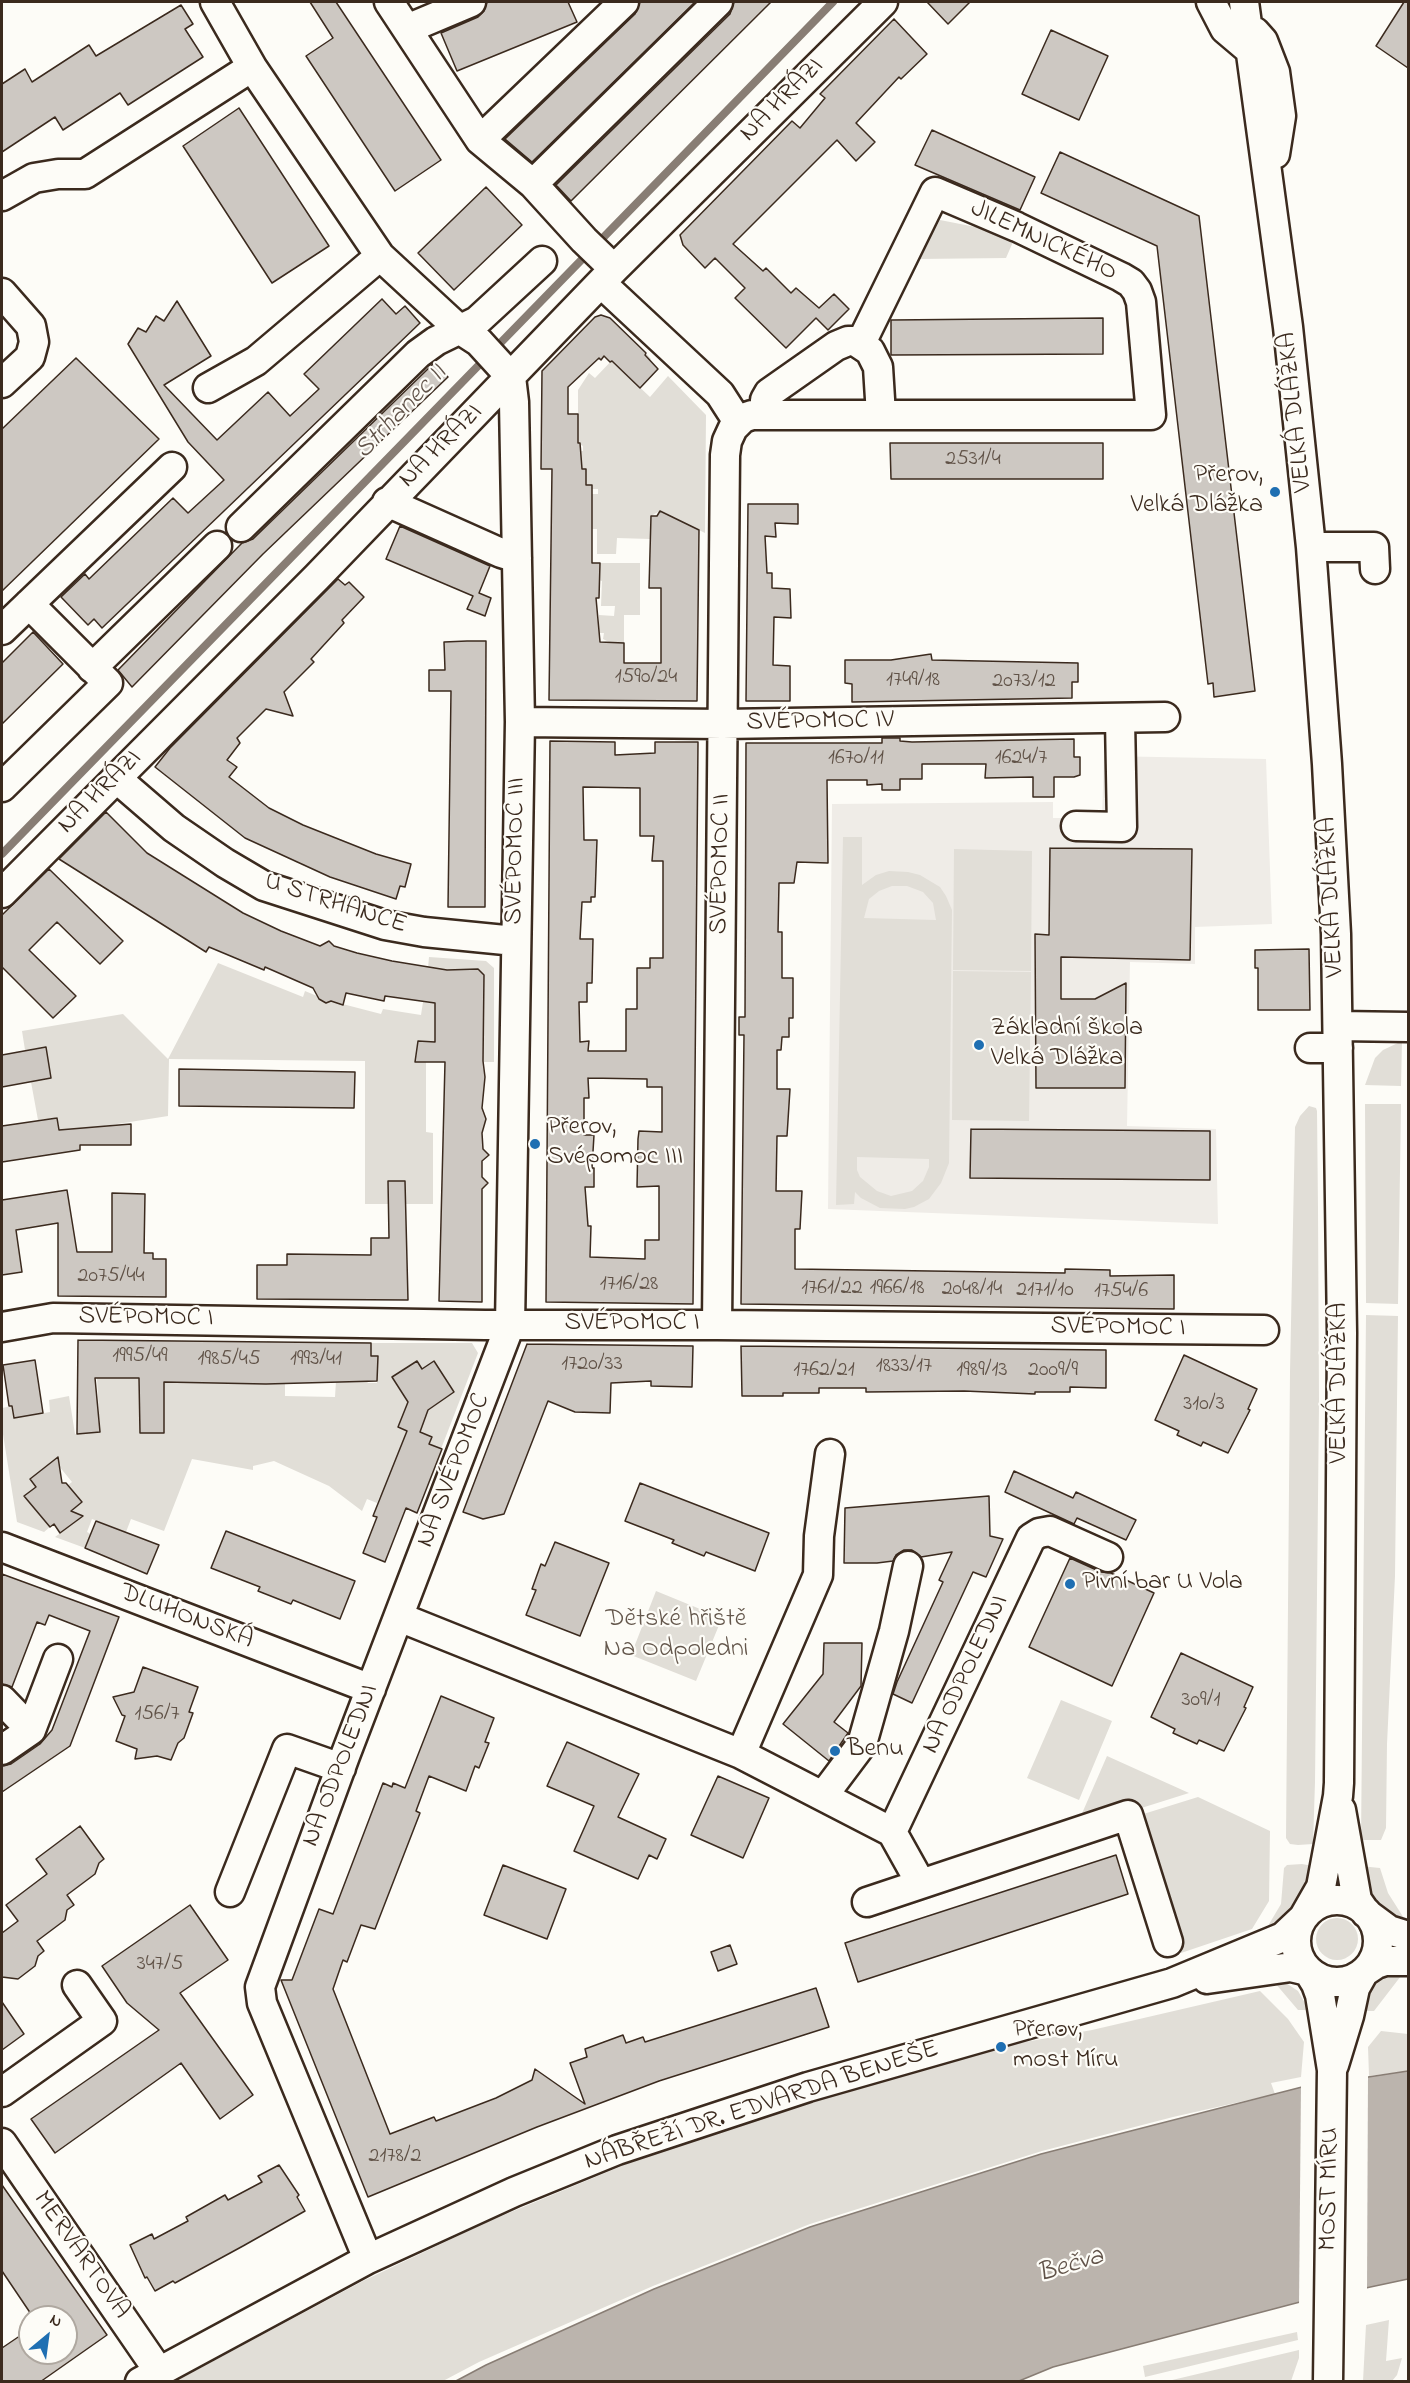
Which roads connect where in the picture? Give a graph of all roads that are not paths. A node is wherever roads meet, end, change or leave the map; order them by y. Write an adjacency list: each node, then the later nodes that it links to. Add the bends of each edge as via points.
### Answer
1 (215, 2): 11 (street)
2 (389, 2): 9 (street)
3 (471, 2): 9 (street)
4 (624, 2): 12 (street)
5 (718, 2): 14 (street)
6 (883, 2): 18 (street, NA HRÁZI)
7 (1211, 2): 10 (street, via 1225,29)
8 (1245, 7): 10 (street, VELKÁ DLÁŽKA); 13 (street, via 1275,72 1281,116)
9 (407, 29): 12 (street)
10 (1251, 51): 13 (street, VELKÁ DLÁŽKA)
11 (252, 67): 15 (street, via 85,174 34,178); 16 (street)
12 (480, 140): 14 (street)
13 (1269, 176): 30 (street, VELKÁ DLÁŽKA)
14 (533, 184): 18 (street)
15 (2, 196)
16 (380, 256): 21 (street); 23 (street, via 256,361)
17 (542, 261): 21 (street, NA HRÁZI, via 477,321)
18 (599, 262): 21 (street, NA HRÁZI); 25 (street, via 720,394)
19 (2, 294): 22 (street, via 31,326 34,342 30,357)
20 (861, 343): 24 (street, via 878,367); 24 (street, JILEMNICKÉHO, via 935,192 1121,277 1137,291 1141,302 1151,415); 25 (street, via 842,343 800,370 769,393)
21 (487, 353): 27 (street, NA HRÁZI); 28 (street, NA HRÁZI, via 436,341 418,354); 31 (street, SVÉPOMOC III, via 514,402)
22 (2, 383)
23 (208, 388)
24 (881, 415): 25 (street, JILEMNICKÉHO)
25 (752, 417): 39 (street, SVÉPOMOC II, via 728,441 725,455)
26 (172, 467): 33 (street)
27 (387, 502): 31 (street); 40 (street, NA HRÁZI)
28 (241, 527)
29 (218, 546): 35 (street)
30 (1311, 547): 32 (street, via 1374,547); 46 (street, VELKÁ DLÁŽKA, via 1327,764)
31 (518, 558): 38 (street, SVÉPOMOC III)
32 (1375, 569)
33 (29, 604): 34 (street); 35 (street)
34 (2, 630)
35 (92, 668): 41 (street, via 108,683)
36 (1165, 717): 37 (street, SVÉPOMOC IV)
37 (1120, 719): 39 (street, SVÉPOMOC IV); 42 (street, via 1122,826)
38 (520, 722): 39 (street, SVÉPOMOC IV); 44 (street, SVÉPOMOC III)
39 (723, 724): 49 (street, SVÉPOMOC II)
40 (116, 778): 43 (street, NA HRÁZI); 44 (street, U STRHANCE, via 174,828 264,886 385,925)
41 (2, 787)
42 (1076, 826)
43 (2, 893)
44 (515, 941): 48 (street, SVÉPOMOC III)
45 (1408, 1027): 46 (street)
46 (1338, 1037): 47 (street); 65 (street, VELKÁ DLÁŽKA, via 1342,1334)
47 (1310, 1048)
48 (510, 1325): 49 (street, SVÉPOMOC I); 50 (street, SVÉPOMOC I, via 53,1318); 56 (street, NA SVÉPOMOC)
49 (717, 1325): 51 (street, SVÉPOMOC I)
50 (2, 1327)
51 (1264, 1330)
52 (830, 1454): 62 (street, via 818,1575)
53 (2, 1547): 58 (street, DLUHONSKÁ)
54 (1108, 1557): 66 (street, NA ODPOLEDNI, via 1050,1531 1031,1538)
55 (908, 1566): 64 (street, via 862,1743)
56 (399, 1617): 58 (street, NA ODPOLEDNI); 62 (street)
57 (58, 1659): 60 (street)
58 (371, 1689): 63 (street, NA ODPOLEDNI)
59 (2, 1700): 60 (street)
60 (31, 1730): 61 (street)
61 (2, 1750)
62 (741, 1754): 64 (street)
63 (341, 1768): 68 (street, via 287,1749); 82 (street, NA ODPOLEDNI, via 260,1987 262,2003)
64 (823, 1796): 66 (street)
65 (1338, 1796): 70 (street, VELKÁ DLÁŽKA, via 1354,1892); 71 (street, VELKÁ DLÁŽKA, via 1321,1887)
66 (892, 1832): 67 (street)
67 (921, 1884): 69 (street); 73 (street, via 1128,1815)
68 (230, 1892)
69 (867, 1902)
70 (1366, 1912): 71 (street, via 1352,1903 1335,1900 1318,1904); 72 (street, via 1389,1930); 76 (street, via 1378,1943 1374,1959)
71 (1303, 1918): 75 (street, via 1297,1930 1297,1952); 77 (street, NÁBŘEŽÍ DR. EDVARDA BENEŠE, via 1283,1937)
72 (1408, 1936)
73 (1168, 1942)
74 (1408, 1961): 76 (street, via 1385,1961)
75 (1308, 1971): 76 (street, via 1336,1982); 77 (street, NÁBŘEŽÍ DR. EDVARDA BENEŠE, via 1291,1967); 79 (street, MOST MÍRU, via 1320,1995)
76 (1364, 1972): 79 (street, MOST MÍRU, via 1355,1988)
77 (1172, 1983): 82 (street, NÁBŘEŽÍ DR. EDVARDA BENEŠE, via 820,2084 617,2150)
78 (77, 1985): 80 (street, via 102,2021)
79 (1332, 2070): 84 (street, MOST MÍRU)
80 (2, 2092)
81 (2, 2143): 83 (street, MERVARTOVA)
82 (368, 2259): 83 (street, NÁBŘEŽÍ DR. EDVARDA BENEŠE)
83 (149, 2376)
84 (1328, 2382)

